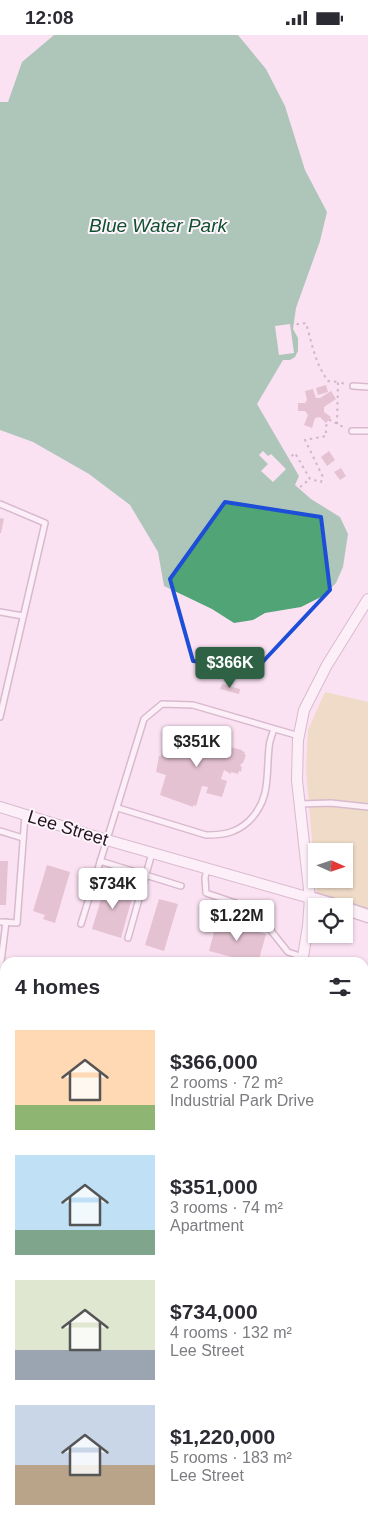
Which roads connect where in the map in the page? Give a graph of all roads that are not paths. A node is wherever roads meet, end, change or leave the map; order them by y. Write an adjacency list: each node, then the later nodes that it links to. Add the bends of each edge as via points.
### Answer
1 (353, 386): 2 (lane)
2 (368, 387)
3 (352, 431): 4 (lane)
4 (368, 431)
5 (0, 504): 8 (lane, via 45,523)
6 (368, 599): 11 (street, via 309,698)
7 (0, 612): 8 (lane)
8 (23, 616): 9 (lane)
9 (0, 717)
10 (274, 729): 11 (lane); 15 (lane, via 193,705 162,704 144,719); 15 (lane, via 269,746 264,799 255,815 239,830 206,835)
11 (299, 735): 12 (street, via 296,761)
12 (299, 805): 14 (lane, via 331,803); 25 (street)
13 (0, 807): 16 (street, Lee Street)
14 (368, 807)
15 (118, 808): 19 (lane)
16 (25, 815): 18 (lane); 19 (street, Lee Street)
17 (0, 831): 18 (lane)
18 (23, 839): 28 (lane, via 17,923)
19 (107, 840): 20 (street, Lee Street); 21 (lane)
20 (152, 853): 22 (street, Lee Street); 23 (lane)
21 (100, 861): 23 (lane); 29 (lane)
22 (207, 869): 25 (street, Lee Street); 33 (lane, via 206,893 262,912 288,952)
23 (146, 875): 24 (lane); 31 (lane)
24 (181, 886)
25 (310, 898)
26 (353, 912): 27 (street)
27 (368, 916)
28 (3, 922): 32 (lane)
29 (81, 925)
30 (308, 926): 34 (street)
31 (128, 939)
32 (1, 957)
33 (297, 957)
34 (303, 957)

